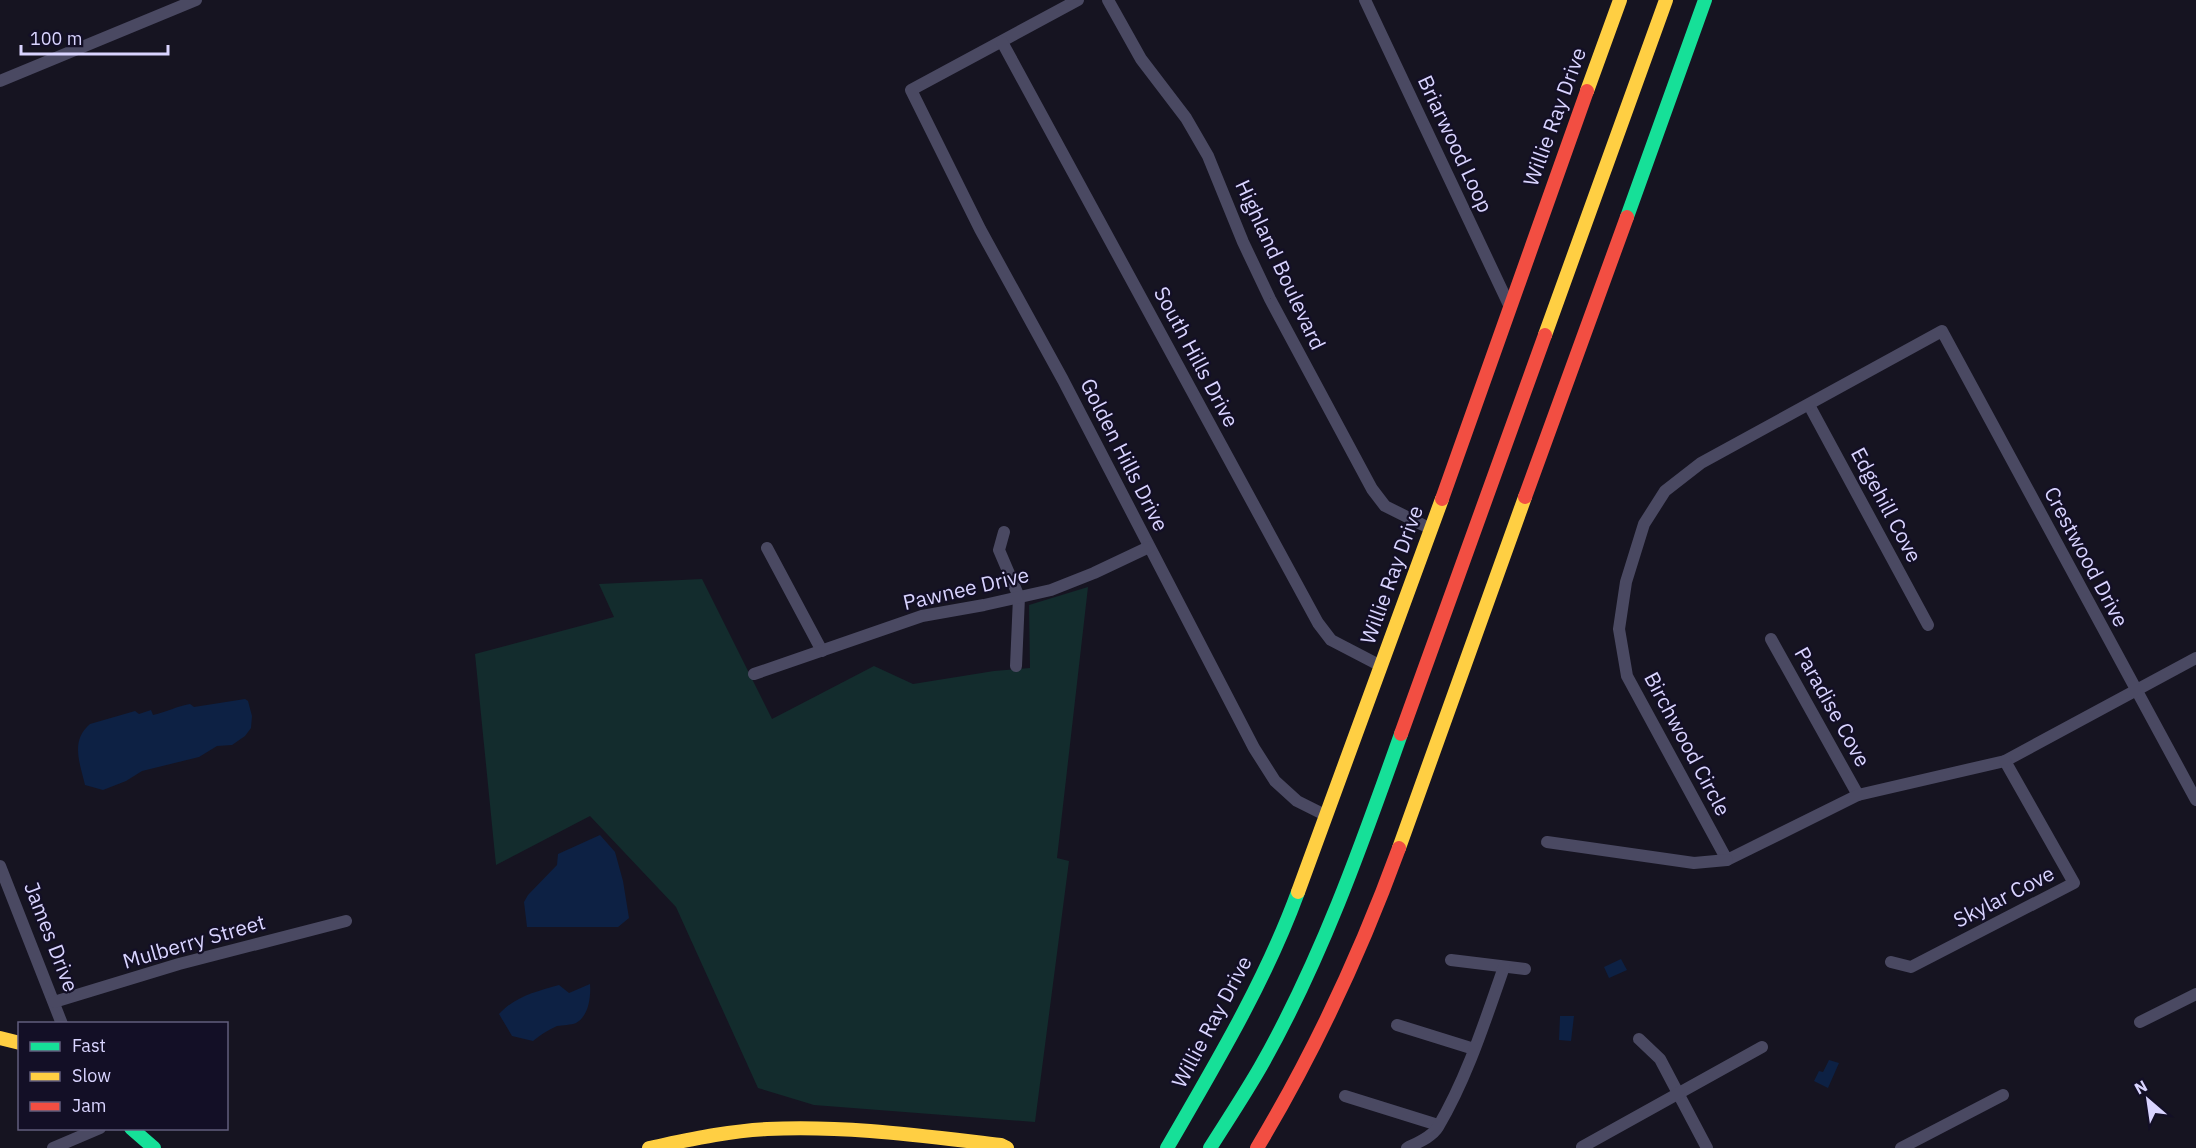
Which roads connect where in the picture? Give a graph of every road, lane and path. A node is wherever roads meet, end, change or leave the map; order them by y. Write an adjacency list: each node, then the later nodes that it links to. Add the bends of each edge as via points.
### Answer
1 (196, 0): 9 (street)
2 (1078, 0): 8 (street)
3 (1108, 0): 13 (street, Highland Boulevard, via 1141,59 1186,118 1208,156 1270,299 1372,489 1385,506)
4 (1365, 0): 10 (street, Briarwood Loop)
5 (1620, 0): 10 (main road, Willie Ray Drive)
6 (1666, 0): 62 (main road, via 1360,846 1307,975 1261,1066)
7 (1705, 0): 63 (main road, via 1388,877 1329,1017)
8 (1002, 42): 15 (street, Golden Hills Drive, via 911,90 980,229); 23 (street, South Hills Drive, via 1318,623 1331,640)
9 (0, 81)
10 (1509, 304): 13 (main road, Willie Ray Drive)
11 (1942, 332): 12 (street, Birchwood Circle); 25 (street, Crestwood Drive)
12 (1809, 405): 18 (street, Edgehill Cove); 31 (street, Birchwood Circle, via 1701,463 1665,490 1644,524 1626,582 1619,629 1628,676)
13 (1431, 529): 23 (main road, Willie Ray Drive)
14 (1004, 532): 17 (street, via 999,550)
15 (1149, 547): 17 (street, Pawnee Drive, via 1051,590); 29 (street, Golden Hills Drive, via 1237,717 1275,781 1297,801)
16 (766, 548): 20 (street)
17 (1019, 597): 20 (street, Pawnee Drive, via 922,616); 22 (street)
18 (1928, 625)
19 (1771, 639): 27 (street, Paradise Cove)
20 (822, 651): 24 (street, Pawnee Drive)
21 (2196, 658): 25 (street)
22 (1016, 666)
23 (1381, 666): 29 (main road, Willie Ray Drive)
24 (754, 674)
25 (2136, 691): 26 (street); 28 (street, Crestwood Drive)
26 (2005, 761): 27 (street); 35 (street, Skylar Cove, via 2074,883 1911,968)
27 (1858, 795): 31 (street)
28 (2196, 800)
29 (1325, 815): 61 (main road, Willie Ray Drive, via 1286,925 1226,1046)
30 (1547, 842): 31 (street, via 1694,863)
31 (1727, 860)
32 (0, 866): 39 (street, James Drive)
33 (346, 921): 39 (street, Mulberry Street, via 179,964)
34 (1451, 960): 36 (street)
35 (1891, 962)
36 (1504, 968): 37 (street); 47 (street)
37 (1525, 969)
38 (2196, 994): 41 (street)
39 (54, 1002): 40 (street, James Drive)
40 (62, 1022)
41 (2140, 1022)
42 (1397, 1025): 47 (street)
43 (0, 1038): 45 (main road)
44 (1639, 1039): 48 (street, via 1660,1059)
45 (18, 1042)
46 (1762, 1047): 48 (street)
47 (1474, 1049): 51 (street)
48 (1677, 1092): 55 (street); 65 (street)
49 (2003, 1095): 66 (street)
50 (1345, 1096): 51 (street)
51 (1438, 1125): 64 (street, via 1431,1134)
52 (95, 1130): 56 (street)
53 (130, 1130): 57 (main road)
54 (132, 1130): 58 (main road)
55 (1582, 1147)
56 (52, 1148)
57 (140, 1148)
58 (154, 1148)
59 (649, 1148): 60 (main road, via 766,1129 834,1128)
60 (1007, 1148)
61 (1167, 1148)
62 (1210, 1148)
63 (1257, 1148)
64 (1407, 1148)
65 (1707, 1148)
66 (1901, 1148)

